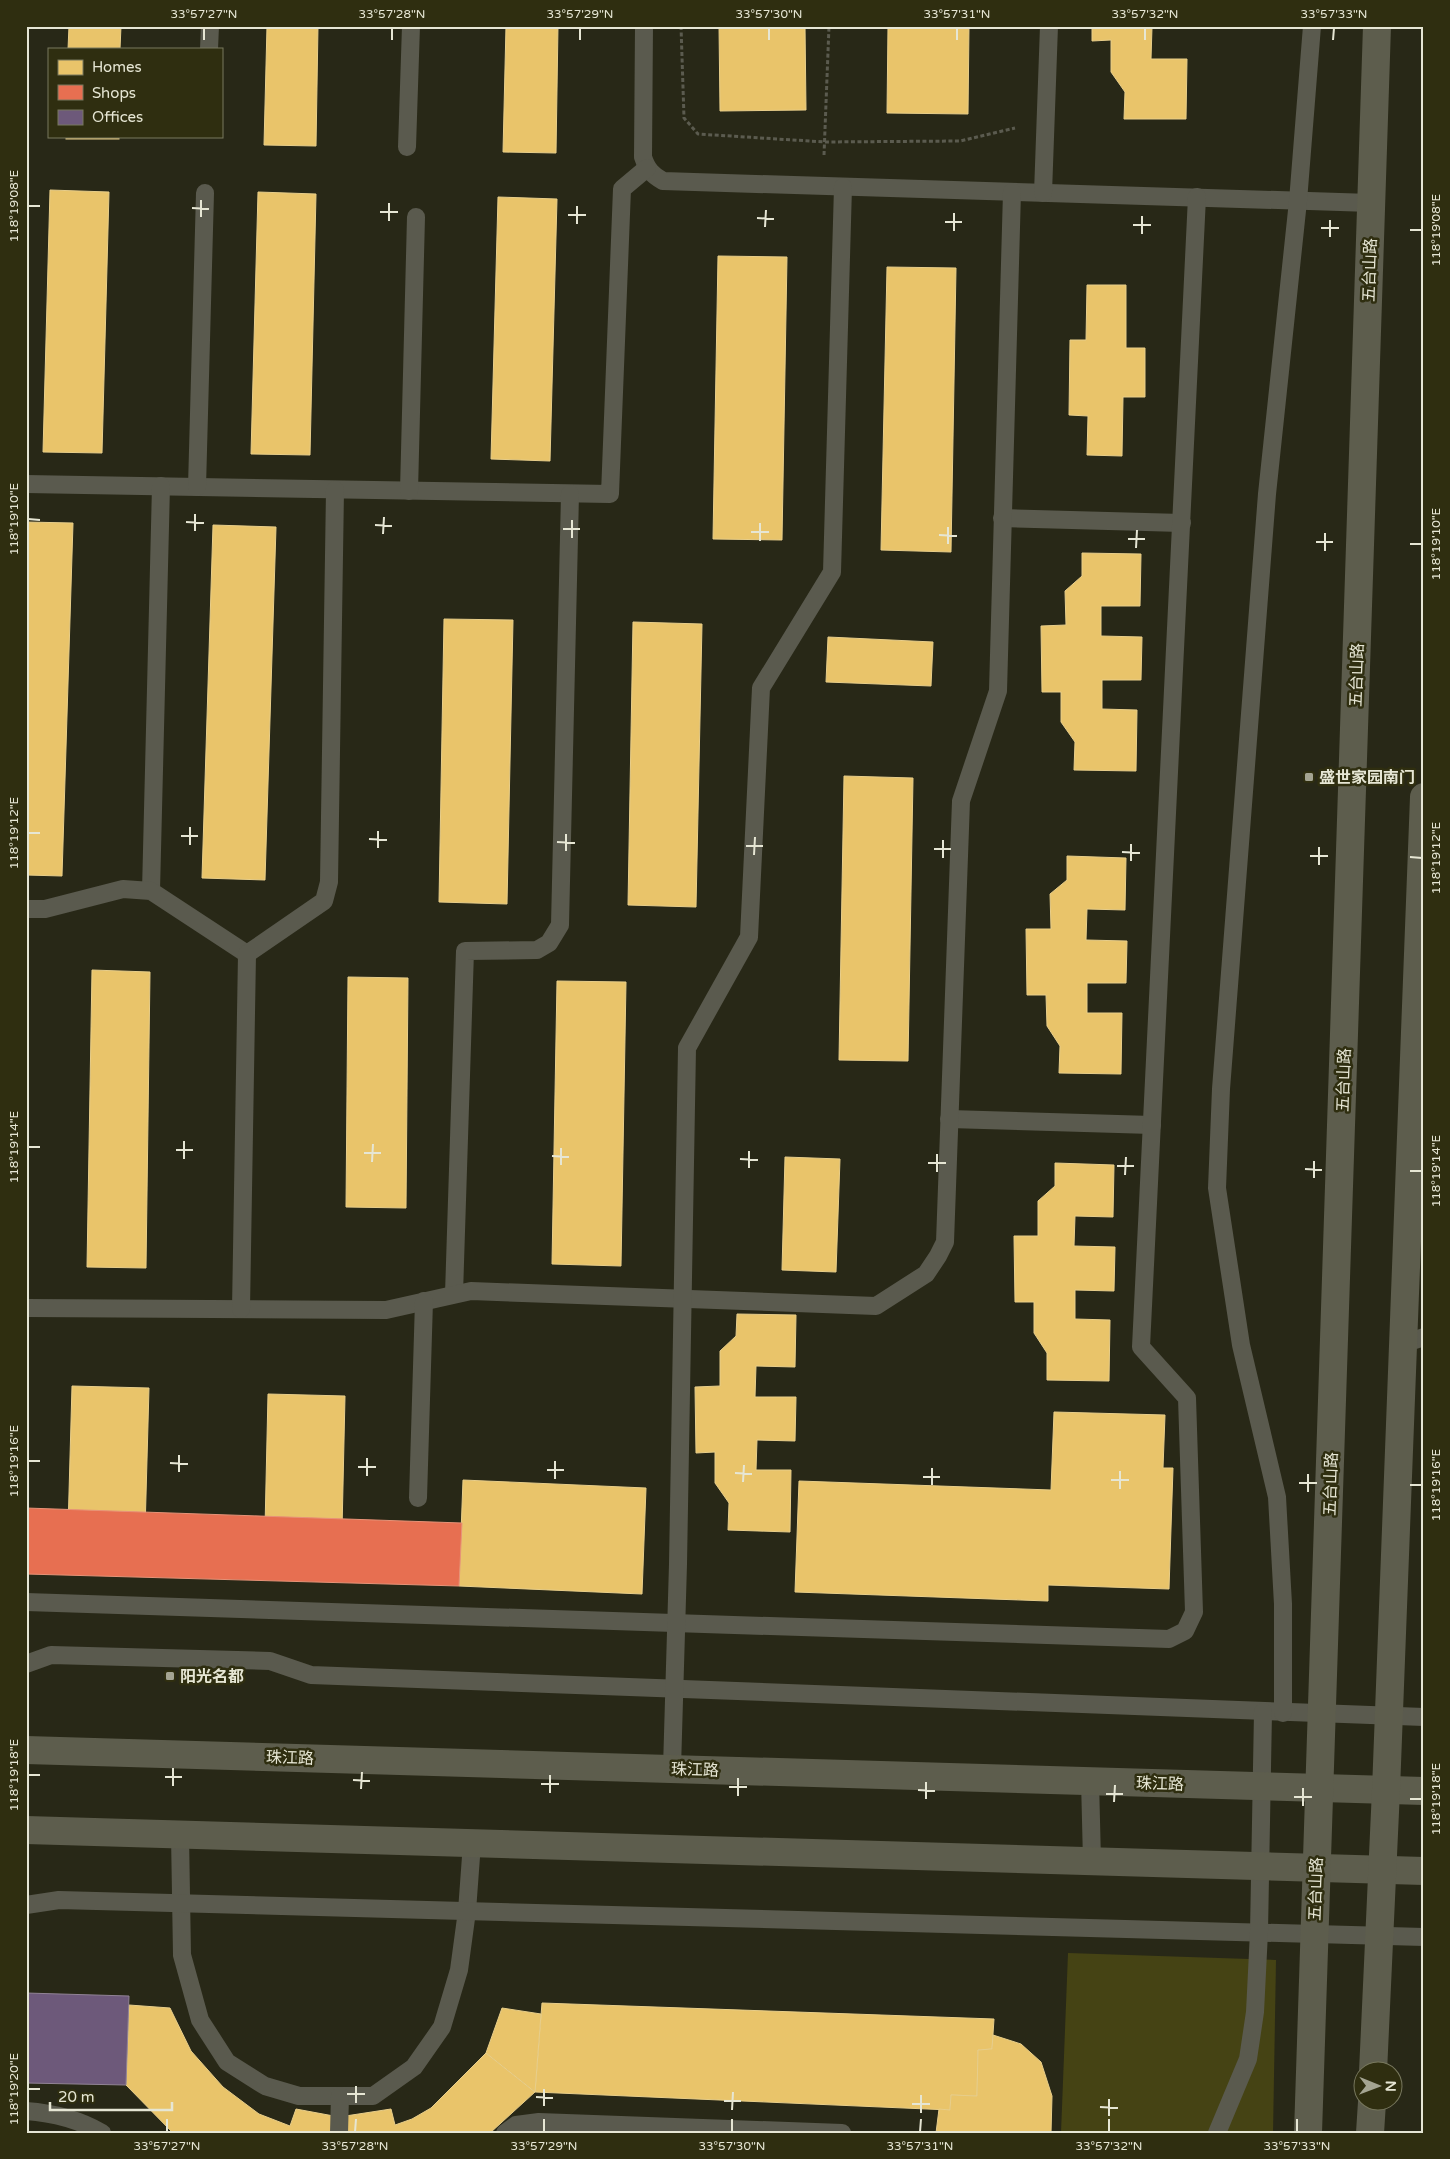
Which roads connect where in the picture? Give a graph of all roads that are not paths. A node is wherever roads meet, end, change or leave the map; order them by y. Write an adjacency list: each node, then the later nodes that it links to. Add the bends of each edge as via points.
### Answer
1 (210, 26): 7 (lane)
2 (411, 26): 8 (lane)
3 (644, 26): 9 (lane, via 643,157)
4 (1049, 26): 13 (lane)
5 (1312, 26): 15 (lane)
6 (1377, 26): 16 (main road, 五台山路)
7 (209, 48)
8 (407, 147)
9 (647, 168): 10 (lane, via 663,181); 23 (lane, via 622,189 610,494)
10 (843, 187): 11 (lane); 34 (lane, via 832,572 761,688 749,937 687,1048)
11 (1012, 192): 13 (lane); 24 (lane)
12 (205, 193): 20 (lane)
13 (1043, 193): 14 (lane)
14 (1197, 197): 15 (lane); 25 (lane)
15 (1298, 201): 16 (lane); 45 (lane, via 1267,494 1221,1089 1217,1188 1241,1345 1277,1497 1283,1604)
16 (1372, 203): 46 (main road, 五台山路)
17 (416, 217): 22 (lane)
18 (26, 484): 19 (lane)
19 (161, 486): 20 (lane); 27 (lane)
20 (197, 487): 21 (lane)
21 (335, 490): 22 (lane); 29 (lane, via 329,882 324,901)
22 (409, 491): 23 (lane)
23 (570, 494): 33 (lane, via 560,925 549,943 537,950 465,951)
24 (1002, 518): 25 (lane); 30 (lane, via 998,692 961,801)
25 (1182, 523): 31 (lane)
26 (1424, 797): 32 (main road)
27 (152, 891): 28 (lane, via 123,889 45,909); 29 (lane)
28 (26, 909)
29 (247, 954): 37 (lane)
30 (949, 1119): 31 (lane); 34 (lane, via 945,1242 926,1274 876,1306)
31 (1152, 1125): 41 (lane, via 1141,1347 1187,1398 1194,1612 1185,1631 1170,1639)
32 (1416, 1224): 38 (main road)
33 (454, 1294): 34 (lane, via 471,1291); 35 (lane)
34 (683, 1299): 41 (lane)
35 (424, 1301): 37 (lane, via 386,1310); 39 (lane)
36 (26, 1308): 37 (lane)
37 (241, 1309)
38 (1413, 1340): 47 (main road)
39 (418, 1498)
40 (26, 1602): 41 (lane)
41 (676, 1622): 43 (lane)
42 (26, 1664): 43 (lane, via 51,1655 270,1661 311,1675)
43 (674, 1690): 44 (lane); 50 (lane)
44 (1263, 1712): 45 (lane); 52 (lane)
45 (1284, 1713): 46 (lane)
46 (1323, 1714): 47 (lane); 53 (main road, 五台山路)
47 (1389, 1717): 48 (lane); 54 (main road)
48 (1424, 1717)
49 (26, 1750): 50 (main road, 珠江路)
50 (672, 1768): 51 (main road, 珠江路)
51 (1090, 1780): 52 (main road, 珠江路); 59 (lane)
52 (1262, 1786): 53 (main road, 珠江路); 60 (lane)
53 (1320, 1787): 54 (main road, 珠江路); 61 (main road, 五台山路)
54 (1386, 1790): 55 (main road, 珠江路); 62 (main road)
55 (1424, 1791)
56 (26, 1830): 57 (main road)
57 (180, 1835): 58 (main road); 64 (lane)
58 (472, 1843): 59 (main road); 66 (lane)
59 (1092, 1861): 60 (main road)
60 (1260, 1866): 61 (main road); 67 (lane)
61 (1315, 1867): 62 (main road); 68 (main road, 五台山路)
62 (1383, 1869): 63 (main road); 69 (main road)
63 (1424, 1870)
64 (182, 1904): 65 (lane, via 59,1900); 66 (lane); 72 (lane, via 182,1955 200,2020 227,2062 265,2086 299,2096)
65 (26, 1906)
66 (467, 1911): 67 (lane); 72 (lane, via 459,1970 437,2035 414,2067 373,2096)
67 (1259, 1932): 68 (lane); 80 (lane, via 1255,2012 1248,2059)
68 (1314, 1934): 69 (lane); 81 (main road, 五台山路)
69 (1380, 1935): 70 (lane); 71 (main road)
70 (1424, 1937)
71 (1374, 2062)
72 (340, 2096): 77 (lane)
73 (26, 2112): 76 (lane, via 46,2112 80,2121)
74 (1371, 2112): 82 (main road)
75 (607, 2129): 78 (lane, via 540,2122 516,2125); 79 (lane)
76 (102, 2133)
77 (339, 2133)
78 (505, 2133)
79 (842, 2133)
80 (1217, 2133)
81 (1308, 2133)
82 (1370, 2133)

